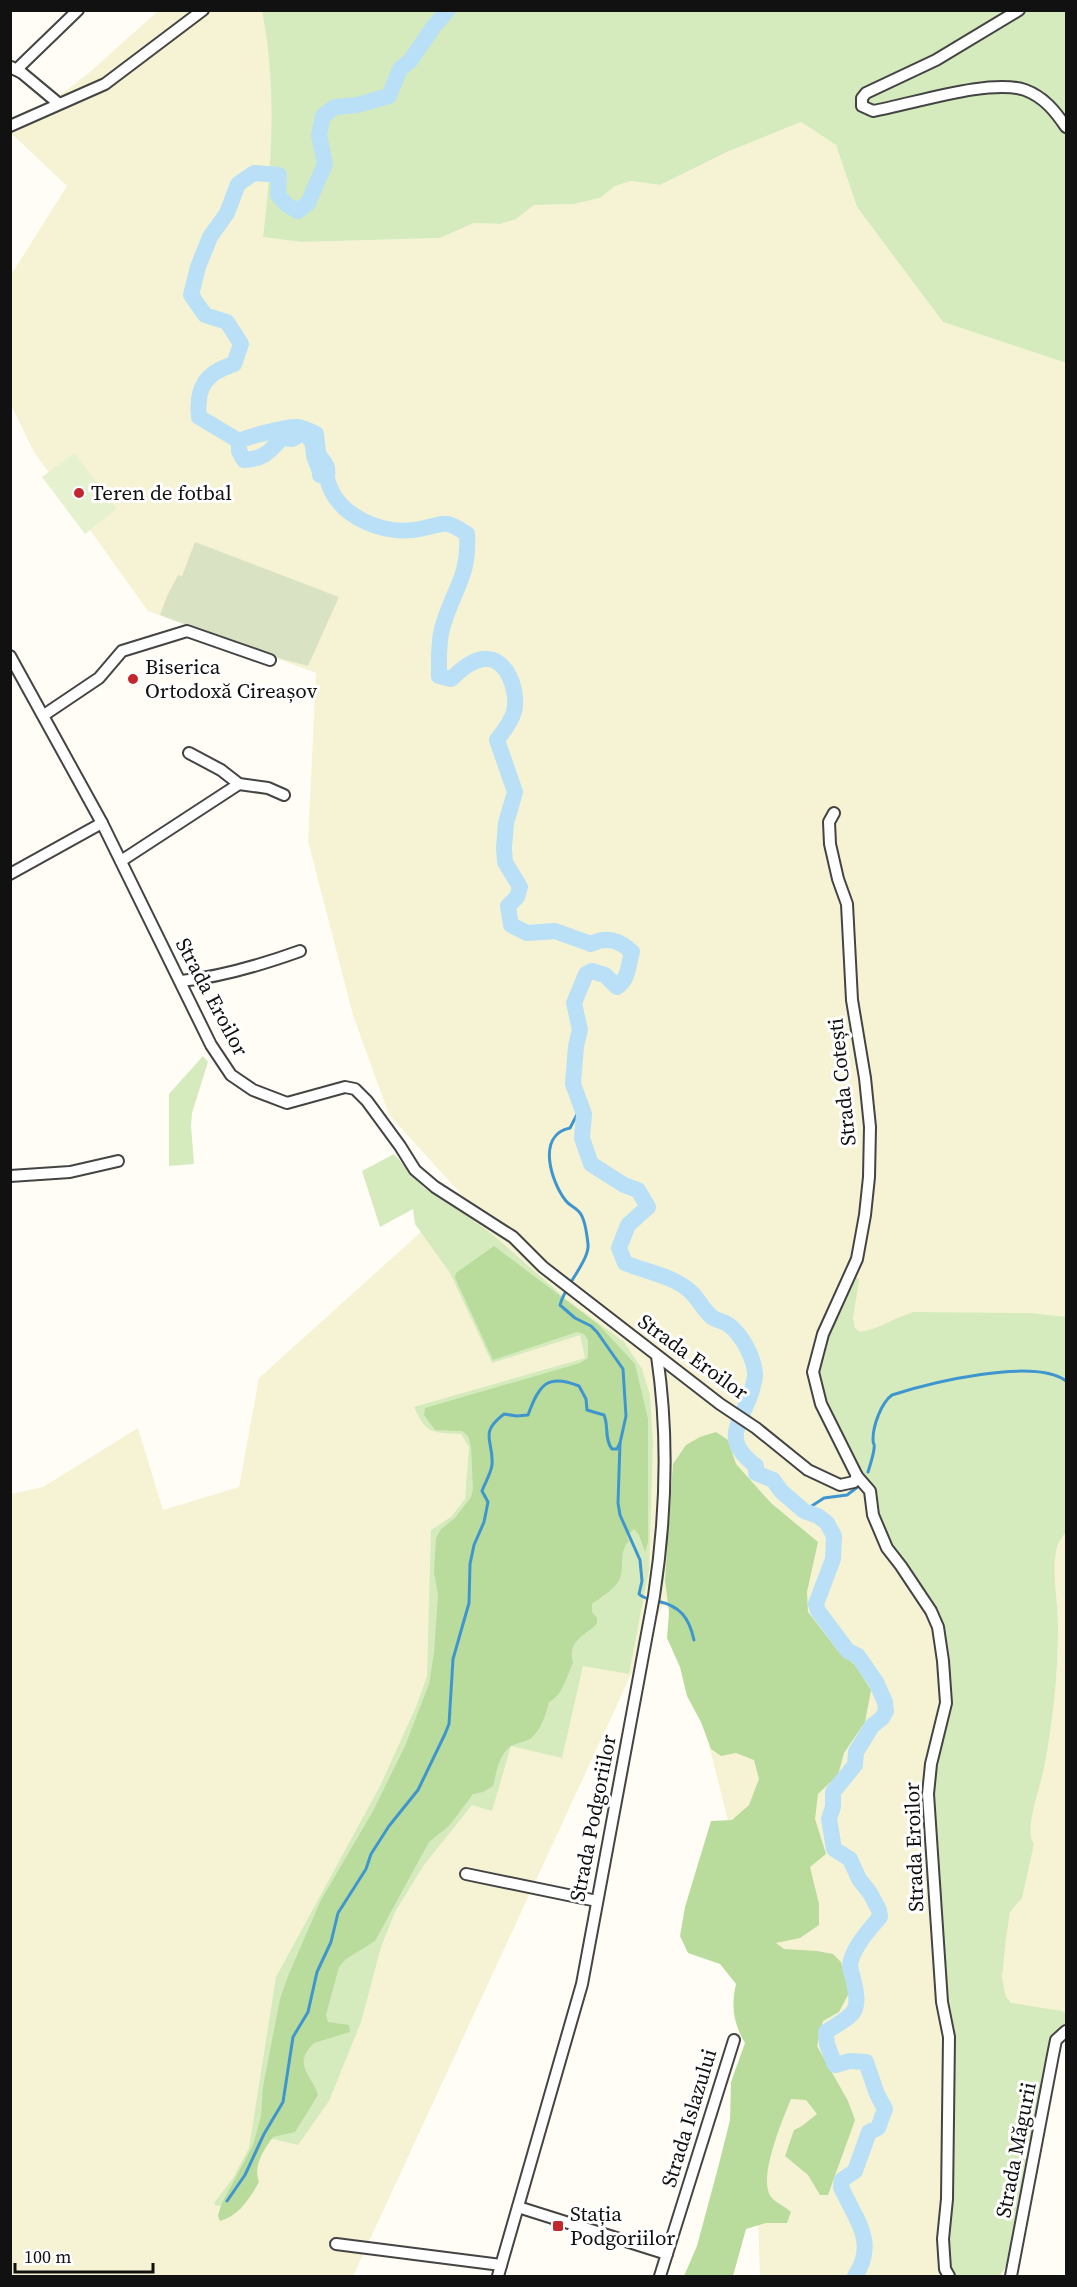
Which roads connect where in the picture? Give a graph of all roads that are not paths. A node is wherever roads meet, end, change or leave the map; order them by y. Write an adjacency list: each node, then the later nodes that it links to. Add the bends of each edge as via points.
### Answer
1 (78, 10): 4 (street)
2 (203, 10): 5 (street, via 105,84)
3 (1019, 10): 7 (street, via 936,60 866,93 862,106 873,111 978,88 1008,86 1027,91 1046,103)
4 (13, 69): 5 (street)
5 (58, 103): 6 (street)
6 (10, 126)
7 (1066, 127)
8 (11, 657): 10 (street, Strada Eroilor)
9 (270, 660): 10 (street, via 187,631 123,651 99,678)
10 (44, 715): 15 (street, Strada Eroilor)
11 (189, 753): 12 (street)
12 (239, 784): 13 (street, via 268,788); 16 (street)
13 (284, 795)
14 (834, 813): 23 (street, Strada Cotești, via 829,822 830,844 847,904 852,1000 870,1127 869,1177 857,1259 823,1334 813,1372 821,1404)
15 (102, 823): 16 (street, Strada Eroilor); 17 (street)
16 (121, 861): 19 (street, Strada Eroilor)
17 (10, 874)
18 (300, 951): 19 (street, via 256,967)
19 (181, 981): 22 (street, Strada Eroilor, via 211,1045 231,1075 253,1090 287,1103 345,1087 355,1089 415,1170 513,1237 562,1282)
20 (118, 1161): 21 (street, via 70,1172)
21 (10, 1176)
22 (657, 1356): 23 (street, Strada Eroilor, via 808,1470 840,1485 854,1482); 25 (street, Strada Podgoriilor, via 665,1416 663,1534)
23 (857, 1476): 34 (street, Strada Eroilor, via 870,1491 873,1515 887,1548 931,1611 938,1627 943,1661 946,1703 928,1794 942,2001 949,2037 944,2239)
24 (466, 1874): 25 (street)
25 (597, 1901): 28 (street, Strada Podgoriilor, via 582,1984)
26 (1065, 2032): 35 (street, Strada Măgurii, via 1056,2040)
27 (735, 2040): 30 (street, Strada Islazului)
28 (518, 2207): 30 (street); 31 (street, Strada Podgoriilor)
29 (336, 2244): 31 (street)
30 (667, 2254): 33 (street, Strada Islazului)
31 (501, 2265): 32 (street, Strada Podgoriilor)
32 (498, 2277)
33 (660, 2277)
34 (949, 2277)
35 (1011, 2277)

